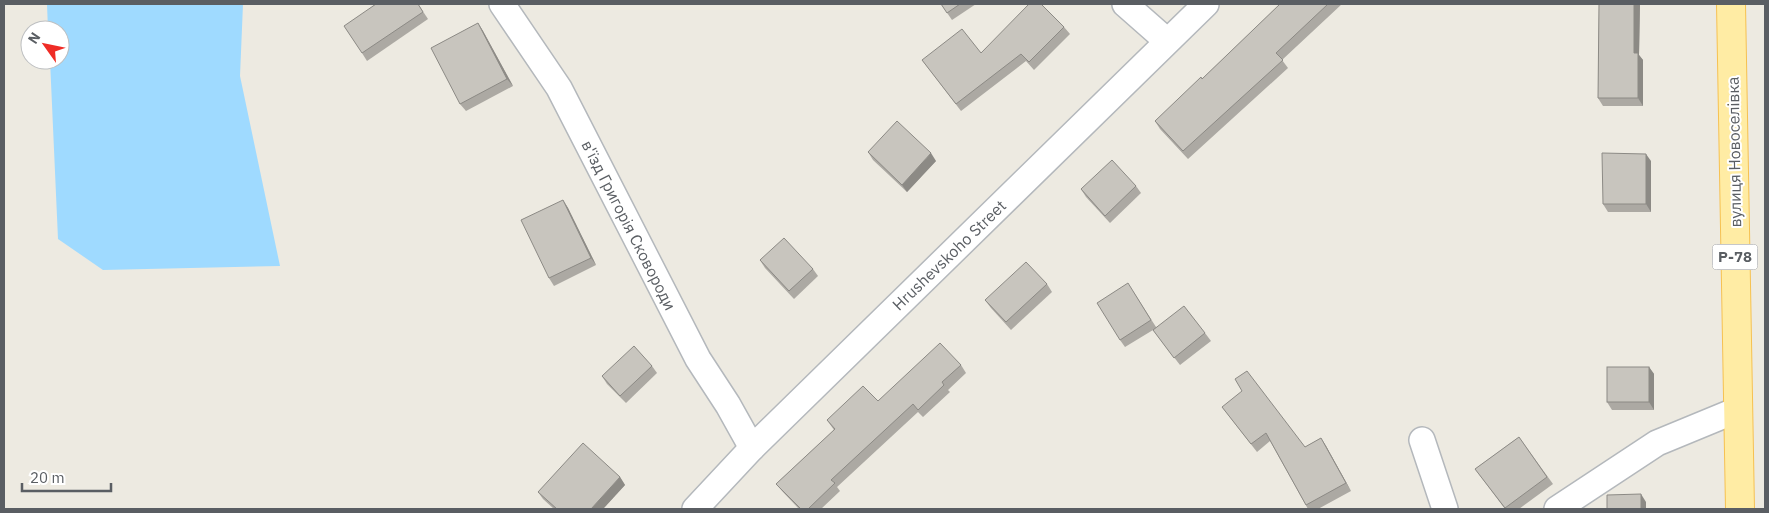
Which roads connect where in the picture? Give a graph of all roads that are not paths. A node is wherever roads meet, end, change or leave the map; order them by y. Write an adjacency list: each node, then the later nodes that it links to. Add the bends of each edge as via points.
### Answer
1 (502, 4): 8 (street, в'їзд Григорія Сковороди, via 559,88 698,359)
2 (1125, 4): 5 (street)
3 (1206, 4): 5 (street, Hrushevskoho Street)
4 (1731, 4): 6 (main road, вулиця Новоселівка / Р-78)
5 (1167, 41): 8 (street, Hrushevskoho Street)
6 (1738, 410): 11 (street, via 1657,442); 12 (main road, вулиця Новоселівка / Р-78)
7 (1422, 440): 10 (street)
8 (752, 448): 9 (street, Hrushevskoho Street)
9 (706, 506)
10 (1445, 509)
11 (1557, 509)
12 (1740, 509)

